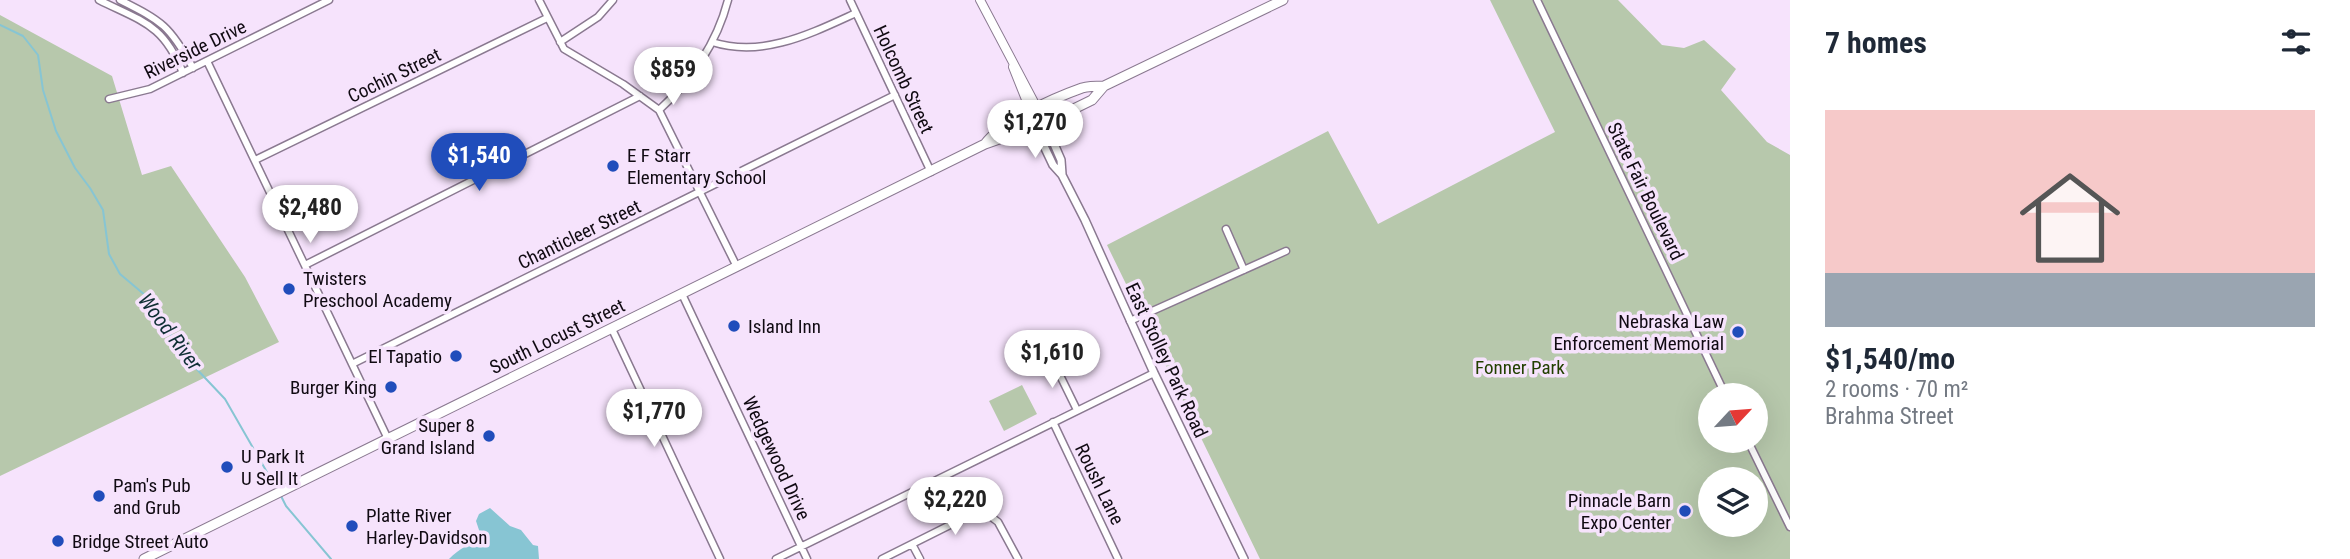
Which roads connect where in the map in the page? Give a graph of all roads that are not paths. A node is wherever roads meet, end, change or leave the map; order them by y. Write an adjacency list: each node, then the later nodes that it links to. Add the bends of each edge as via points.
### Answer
1 (99, 0): 17 (street, via 161,34)
2 (120, 0): 16 (street, via 167,28)
3 (329, 0): 15 (street, Riverside Drive)
4 (539, 0): 12 (street)
5 (613, 0): 13 (street, via 598,17)
6 (728, 0): 14 (street)
7 (850, 0): 11 (street, Holcomb Street)
8 (980, 0): 22 (main road)
9 (1283, 0): 18 (main road, South Locust Street)
10 (1537, 0): 42 (street, State Fair Boulevard)
11 (856, 13): 14 (street, via 774,45); 19 (street, Holcomb Street)
12 (547, 18): 13 (street); 27 (street, Cochin Street)
13 (560, 42): 20 (street, via 579,60)
14 (712, 42): 23 (street, via 678,93)
15 (207, 61): 16 (street, Riverside Drive); 27 (street)
16 (193, 68): 17 (street, Riverside Drive)
17 (183, 73): 21 (street, Riverside Drive, via 150,89)
18 (1104, 86): 22 (main road, South Locust Street, via 1084,87); 24 (main road, South Locust Street, via 1092,100)
19 (895, 95): 28 (street, Holcomb Street); 30 (street, Chanticleer Street)
20 (640, 96): 23 (street); 33 (street)
21 (109, 99)
22 (1035, 109): 24 (main road); 25 (main road); 26 (main road, South Locust Street, via 993,133)
23 (659, 110): 30 (street)
24 (1045, 123): 25 (main road, South Locust Street); 29 (street, East Stolley Park Road, via 1061,160)
25 (1035, 127): 26 (main road, South Locust Street); 29 (street, East Stolley Park Road)
26 (985, 144): 28 (main road, South Locust Street)
27 (255, 160): 33 (street)
28 (931, 172): 34 (main road, South Locust Street)
29 (1062, 175): 37 (street, East Stolley Park Road)
30 (700, 192): 34 (street); 40 (street, Chanticleer Street)
31 (1226, 229): 35 (street)
32 (1286, 251): 35 (street)
33 (305, 265): 40 (street)
34 (737, 267): 36 (main road, South Locust Street)
35 (1244, 270): 37 (street)
36 (681, 294): 38 (main road, South Locust Street); 49 (street, Wedgewood Drive)
37 (1130, 321): 41 (street, East Stolley Park Road)
38 (612, 329): 45 (main road, South Locust Street); 51 (street)
39 (1051, 357): 43 (street)
40 (352, 364): 45 (street)
41 (1154, 373): 43 (street); 58 (street, East Stolley Park Road)
42 (1720, 383)
43 (1077, 410): 44 (street)
44 (1053, 422): 49 (street); 57 (street, Roush Lane)
45 (388, 439): 50 (main road, South Locust Street)
46 (1754, 453): 47 (street)
47 (1790, 527)
48 (912, 544): 54 (street); 55 (street); 56 (street, via 972,514 986,513 998,522)
49 (801, 547): 52 (street); 53 (street, Wedgewood Drive)
50 (144, 559)
51 (720, 559)
52 (776, 559)
53 (807, 559)
54 (882, 559)
55 (920, 559)
56 (1018, 559)
57 (1118, 559)
58 (1244, 559)

